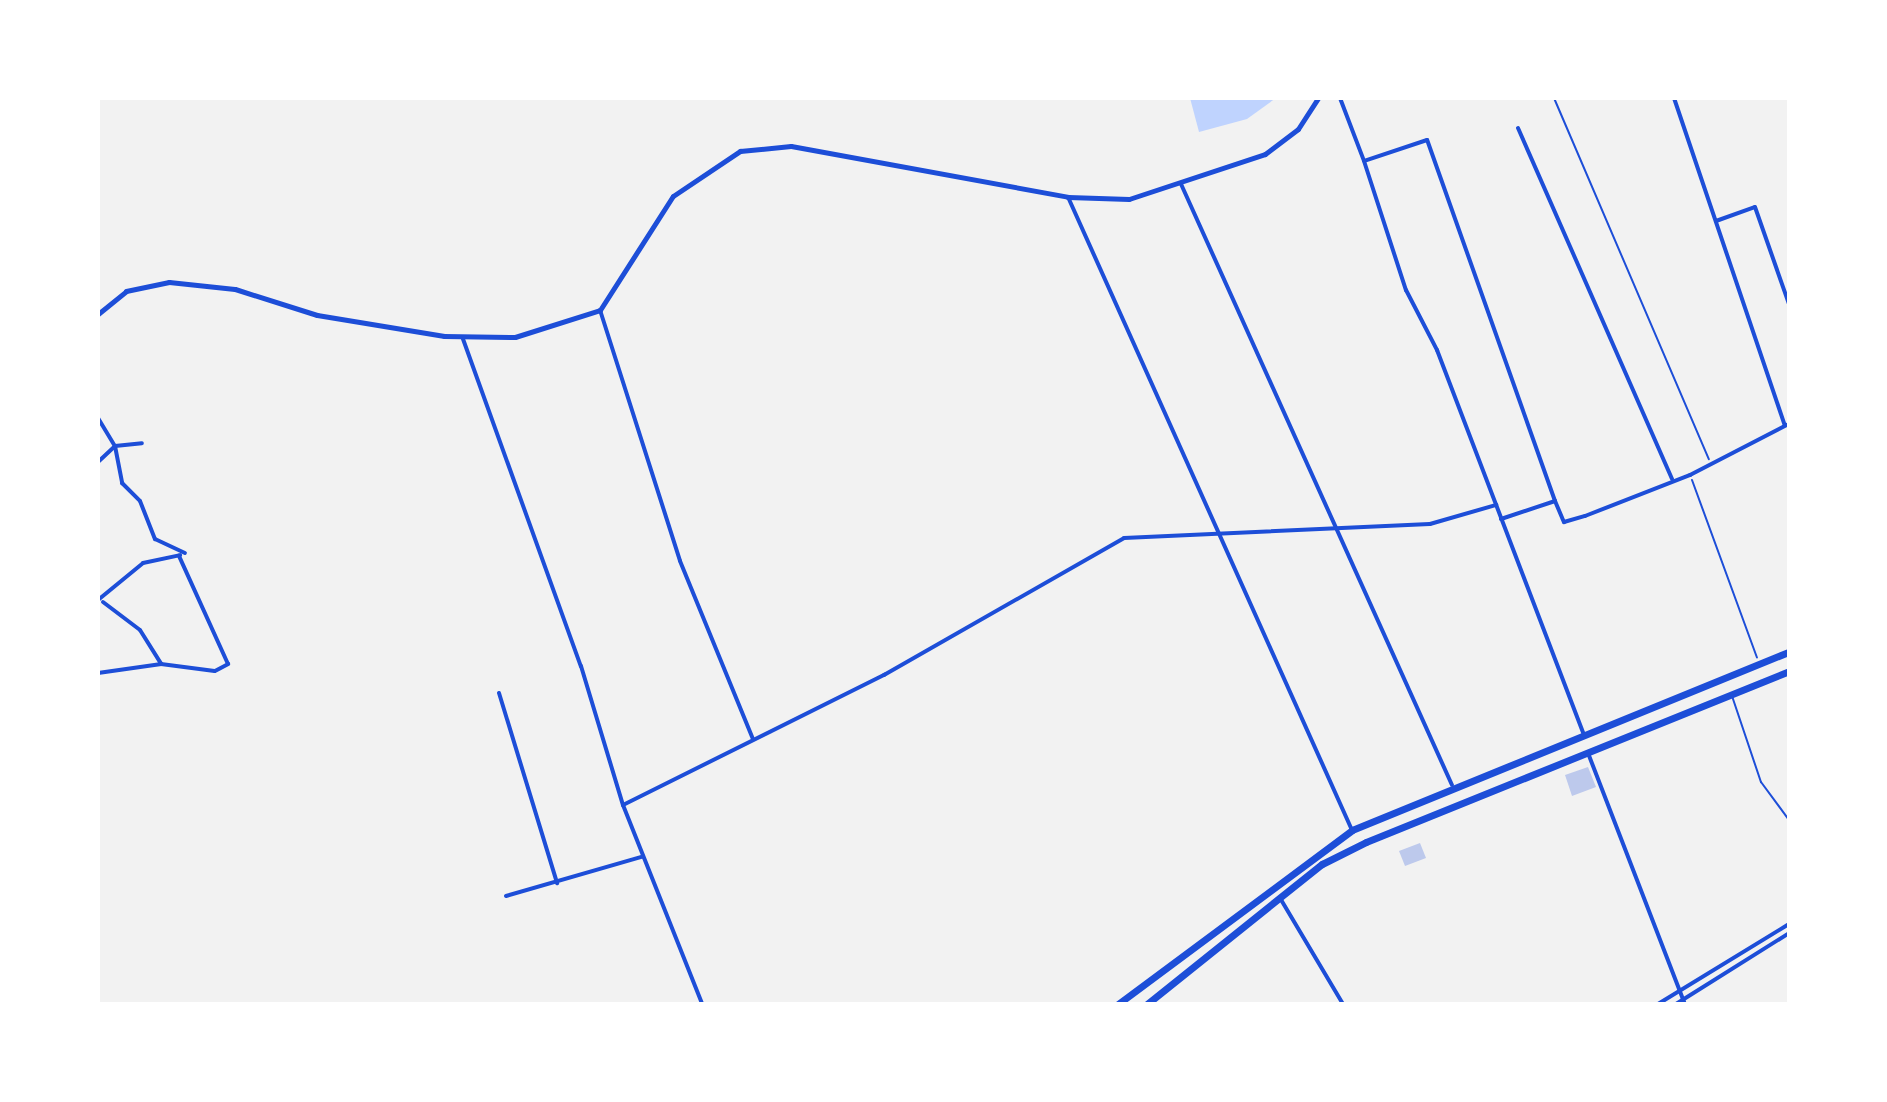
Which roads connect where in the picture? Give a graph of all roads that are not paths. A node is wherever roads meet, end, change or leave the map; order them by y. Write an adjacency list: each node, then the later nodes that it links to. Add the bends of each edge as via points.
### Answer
1 (1318, 98): 6 (street, via 1298,129 1265,154)
2 (1340, 98): 5 (street)
3 (1674, 98): 8 (street)
4 (1518, 128): 18 (street)
5 (1364, 161): 19 (street, via 1427,140); 20 (street, via 1406,290 1437,350)
6 (1181, 184): 7 (street, via 1129,199); 22 (street)
7 (1068, 197): 10 (street, via 791,146 740,151 673,196); 23 (street)
8 (1716, 221): 9 (street, via 1755,207); 14 (street)
9 (1789, 304)
10 (600, 310): 12 (street, via 525,334); 33 (street, via 670,532)
11 (98, 314): 12 (street, via 126,291 201,284 317,315)
12 (463, 339): 40 (street, via 581,666)
13 (98, 418): 16 (street)
14 (1787, 424): 18 (street, via 1709,459 1690,475)
15 (142, 443): 16 (street)
16 (115, 446): 17 (street); 24 (street, via 122,483 140,501 155,539 185,553)
17 (98, 462)
18 (1672, 479): 19 (street, via 1564,522)
19 (1555, 501): 21 (street)
20 (1496, 505): 21 (street); 22 (street, via 1441,523)
21 (1501, 519): 32 (street)
22 (1336, 529): 23 (street, via 1271,526); 38 (street)
23 (1217, 538): 33 (street, via 1124,538 884,675); 42 (street)
24 (179, 556): 25 (street, via 143,563); 27 (street, via 228,664 215,671)
25 (100, 601): 27 (street, via 140,630)
26 (1789, 652): 32 (highway)
27 (161, 664): 29 (street)
28 (1789, 671): 31 (highway)
29 (98, 673)
30 (499, 693): 44 (street)
31 (1731, 694): 34 (highway); 41 (lane, via 1761,782)
32 (1584, 735): 35 (highway)
33 (753, 739): 40 (street)
34 (1588, 751): 37 (highway); 49 (street)
35 (1516, 762): 36 (highway); 37 (highway)
36 (1480, 775): 38 (highway); 39 (highway)
37 (1521, 778): 39 (highway)
38 (1452, 785): 42 (highway)
39 (1487, 791): 46 (highway, via 1366,842)
40 (623, 805): 43 (street)
41 (1789, 820)
42 (1352, 830): 52 (highway)
43 (641, 857): 44 (street); 51 (street)
44 (557, 883): 45 (street)
45 (506, 896)
46 (1279, 896): 53 (highway); 54 (street)
47 (1789, 924): 49 (street)
48 (1789, 933): 50 (street)
49 (1679, 991): 50 (street); 55 (street)
50 (1684, 1002): 56 (street)
51 (702, 1004)
52 (1118, 1004)
53 (1147, 1004)
54 (1343, 1004)
55 (1658, 1004)
56 (1676, 1004)

